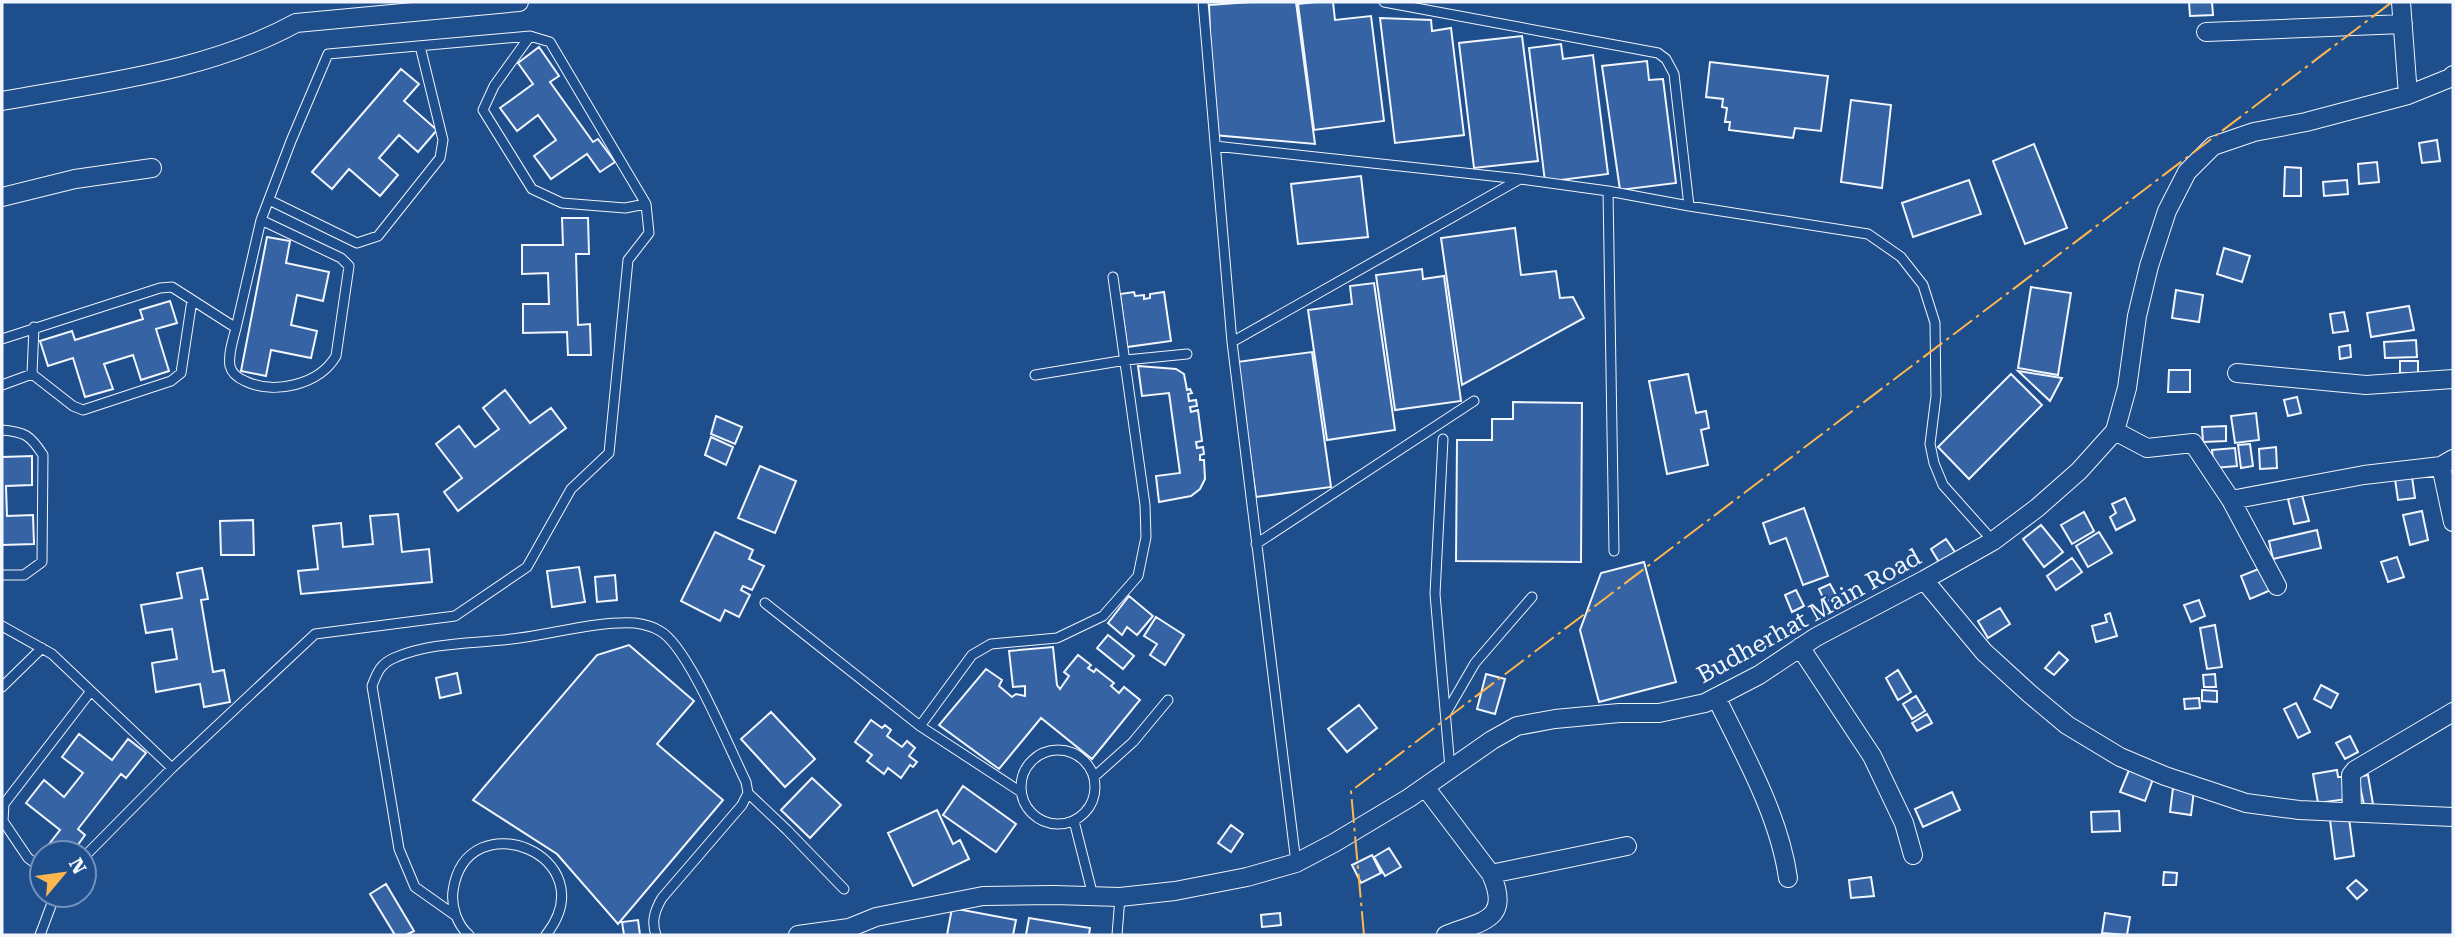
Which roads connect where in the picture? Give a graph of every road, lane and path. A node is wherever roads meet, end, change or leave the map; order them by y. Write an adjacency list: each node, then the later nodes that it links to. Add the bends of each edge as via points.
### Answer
1 (519, 2): 11 (street, via 296,23 266,39 164,71)
2 (1203, 2): 12 (lane)
3 (1384, 2): 19 (lane, via 1658,53 1674,74)
4 (2401, 2): 5 (street)
5 (2403, 24): 6 (street); 10 (street)
6 (2206, 32)
7 (530, 36): 8 (lane); 18 (lane, via 550,42); 18 (lane, via 494,86 483,110 532,189 562,203 625,208)
8 (420, 46): 17 (lane, via 328,54); 17 (lane, via 443,140 440,158 378,236 357,243)
9 (2452, 79): 10 (street, Budherhat Main Road)
10 (2408, 94): 36 (street, Budherhat Main Road, via 2213,146 2187,172 2167,211 2149,266)
11 (2, 101)
12 (1215, 146): 14 (lane); 26 (lane)
13 (152, 167): 16 (street)
14 (1520, 179): 15 (lane); 26 (lane)
15 (1608, 191): 19 (lane); 43 (lane)
16 (2, 197)
17 (269, 200): 20 (lane)
18 (646, 204): 59 (lane, via 649,233 628,260 609,453 571,489 527,567 455,616 315,634)
19 (1689, 206): 41 (lane, via 1868,234 1901,257 1923,285 1935,323 1936,396 1930,444 1934,464 1942,485)
20 (261, 220): 24 (lane); 24 (lane, via 349,266 336,356 330,366 285,388 254,385 236,377 230,366)
21 (1113, 276): 28 (lane)
22 (192, 300): 23 (lane, via 172,287 160,288); 24 (lane); 30 (lane, via 181,373 171,381 83,410)
23 (34, 327): 25 (lane); 30 (lane)
24 (236, 328)
25 (2, 339)
26 (1232, 342): 42 (lane)
27 (1187, 354): 28 (lane)
28 (1126, 360): 31 (lane); 58 (lane, via 1145,505 1146,537 1138,576 1102,616 1057,638 991,644 972,655)
29 (2237, 373): 32 (street, via 2367,385)
30 (32, 374): 33 (lane)
31 (1035, 375)
32 (2453, 379)
33 (2, 384)
34 (1474, 401): 42 (lane)
35 (2, 430): 44 (lane, via 20,432 43,454 42,562 24,575)
36 (2115, 430): 39 (street, via 2147,448 2193,443); 41 (street, Budherhat Main Road, via 2079,471)
37 (1443, 439): 57 (lane, via 1435,594)
38 (2447, 462): 39 (street); 40 (street)
39 (2231, 500): 46 (street)
40 (2453, 522)
41 (1993, 541): 45 (street, Budherhat Main Road)
42 (1256, 544): 72 (lane)
43 (1614, 551)
44 (2, 575)
45 (1924, 580): 50 (street, Budherhat Main Road); 65 (street, via 1984,652 2030,694 2067,725 2120,757 2246,803)
46 (2277, 586)
47 (1532, 597): 57 (lane, via 1475,663)
48 (765, 603): 58 (lane)
49 (2, 626): 51 (lane)
50 (1800, 647): 54 (street, Budherhat Main Road); 70 (street, via 1872,756 1904,823)
51 (42, 648): 52 (lane); 53 (lane)
52 (2, 687)
53 (91, 691): 59 (lane); 71 (lane, via 4,804 3,821)
54 (1716, 697): 60 (street, Budherhat Main Road, via 1659,713 1619,713 1517,726); 74 (street, via 1772,819)
55 (1168, 700): 61 (lane, via 1133,742)
56 (2453, 712): 65 (street, via 2355,770 2351,775)
57 (1446, 713): 60 (lane)
58 (920, 726): 63 (lane)
59 (172, 768): 68 (lane)
60 (1450, 768): 62 (street, Budherhat Main Road)
61 (1094, 777): 63 (lane, via 1080,757 1057,749 1034,758 1025,768); 67 (lane, via 1092,803)
62 (1425, 787): 72 (street, Budherhat Main Road); 73 (street)
63 (1021, 792): 67 (lane, via 1031,813 1040,820)
64 (748, 793): 75 (lane); 79 (lane, via 690,666 661,631 637,623 602,625 433,648 394,658 379,667 372,685 399,849 415,887); 84 (lane, via 662,898 655,911)
65 (2352, 812): 66 (street)
66 (2453, 817)
67 (1074, 821): 76 (lane)
68 (98, 843)
69 (1627, 846): 73 (street)
70 (1913, 855)
71 (28, 858)
72 (1296, 863): 77 (street, Budherhat Main Road, via 1175,891)
73 (1492, 874): 87 (street, via 1499,906 1491,917)
74 (1788, 878)
75 (844, 889)
76 (1093, 896): 77 (street, Budherhat Main Road); 80 (street, Budherhat Main Road, via 983,896 876,917)
77 (1120, 897): 86 (lane)
78 (50, 909): 81 (lane)
79 (456, 916): 82 (lane); 83 (lane, via 452,898 463,864 476,851 511,842 529,847 555,871 561,907)
80 (831, 933): 85 (street, Budherhat Main Road)
81 (40, 935)
82 (469, 935)
83 (546, 935)
84 (656, 935)
85 (798, 935)
86 (1118, 935)
87 (1446, 935)

